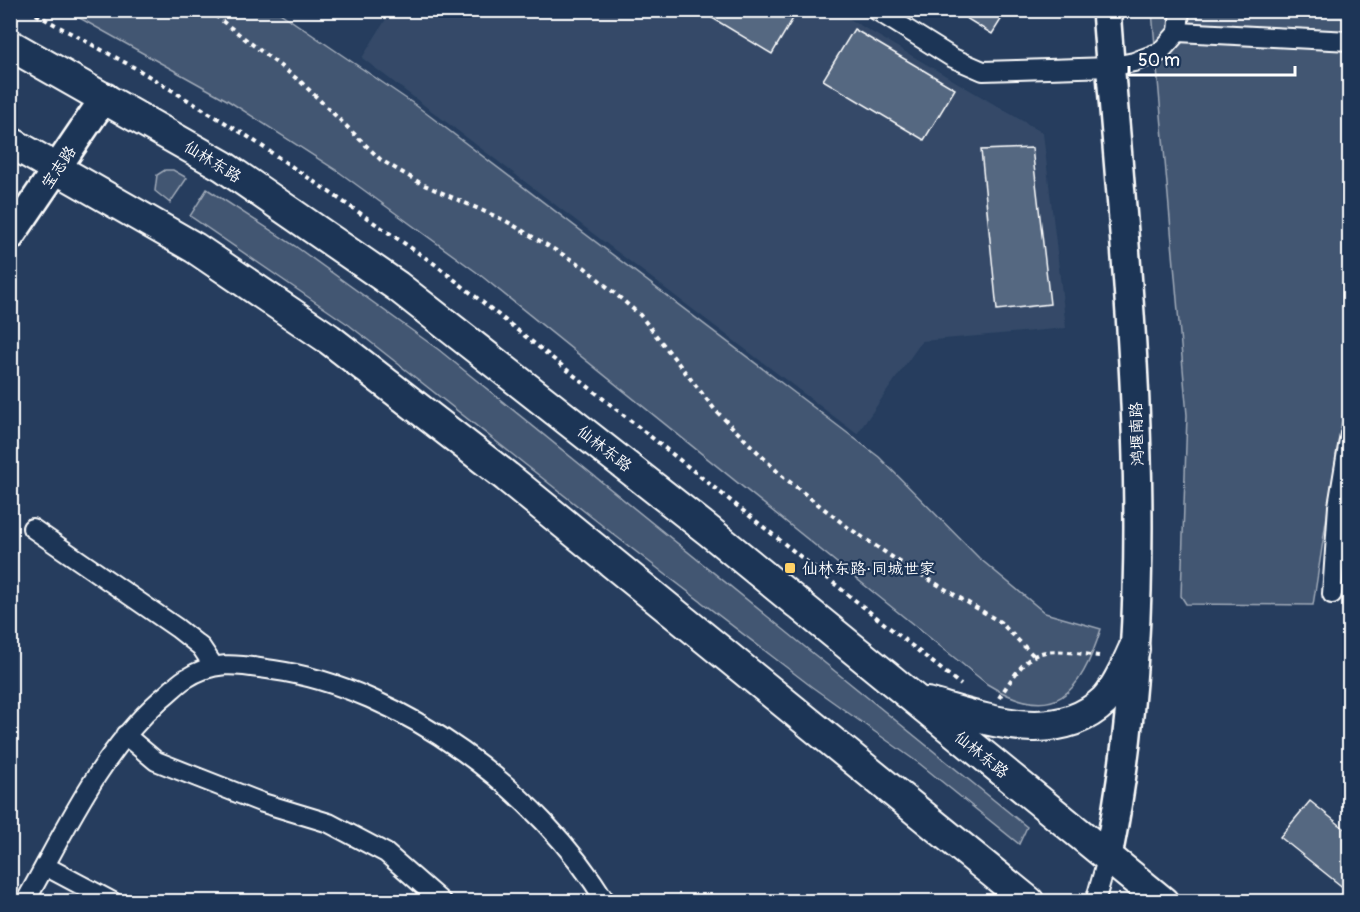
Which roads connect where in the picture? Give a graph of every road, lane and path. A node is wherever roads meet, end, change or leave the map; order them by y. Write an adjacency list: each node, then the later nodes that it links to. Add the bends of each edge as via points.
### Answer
1 (28, 10): 21 (path, via 248,136 436,265)
2 (208, 10): 18 (path, via 301,82 381,160 422,184 506,221 584,267 640,315 716,411 782,476 895,559 1000,622)
3 (876, 10): 9 (street, via 953,58 984,71)
4 (1106, 10): 9 (street, 鸿堰南路)
5 (1180, 10): 6 (street)
6 (1178, 32): 7 (street); 9 (street, via 1160,52)
7 (1350, 40)
8 (10, 45): 10 (main road, 仙林东路)
9 (1110, 67): 17 (street, 鸿堰南路, via 1134,386 1139,522)
10 (105, 97): 12 (street, 宝志路); 22 (main road, 仙林东路, via 223,166 397,286)
11 (10, 142): 12 (main road)
12 (58, 167): 13 (street, 宝志路); 31 (main road, via 195,248 329,339 507,477)
13 (10, 237)
14 (1350, 434): 16 (street, via 1338,506)
15 (32, 528): 20 (street, via 177,628 201,647)
16 (1332, 594)
17 (1134, 650): 22 (main road, via 1104,701 1081,717 1063,723 1010,725); 25 (street, 鸿堰南路, via 1124,768)
18 (1033, 655): 19 (path, via 1048,651); 23 (path, via 1022,663)
19 (1099, 656)
20 (213, 665): 24 (street, via 185,679); 30 (street, via 236,664 290,672 365,696 457,745 528,804 586,868)
21 (969, 690)
22 (917, 700): 25 (main road, 仙林东路)
23 (997, 700)
24 (125, 735): 26 (street, via 92,782); 29 (street, via 156,761 263,803 328,823 386,852)
25 (1108, 856): 32 (street); 33 (main road, 仙林东路)
26 (45, 866): 27 (street); 28 (street)
27 (25, 902)
28 (113, 902)
29 (442, 902)
30 (606, 902)
31 (1029, 902)
32 (1095, 902)
33 (1163, 902)

